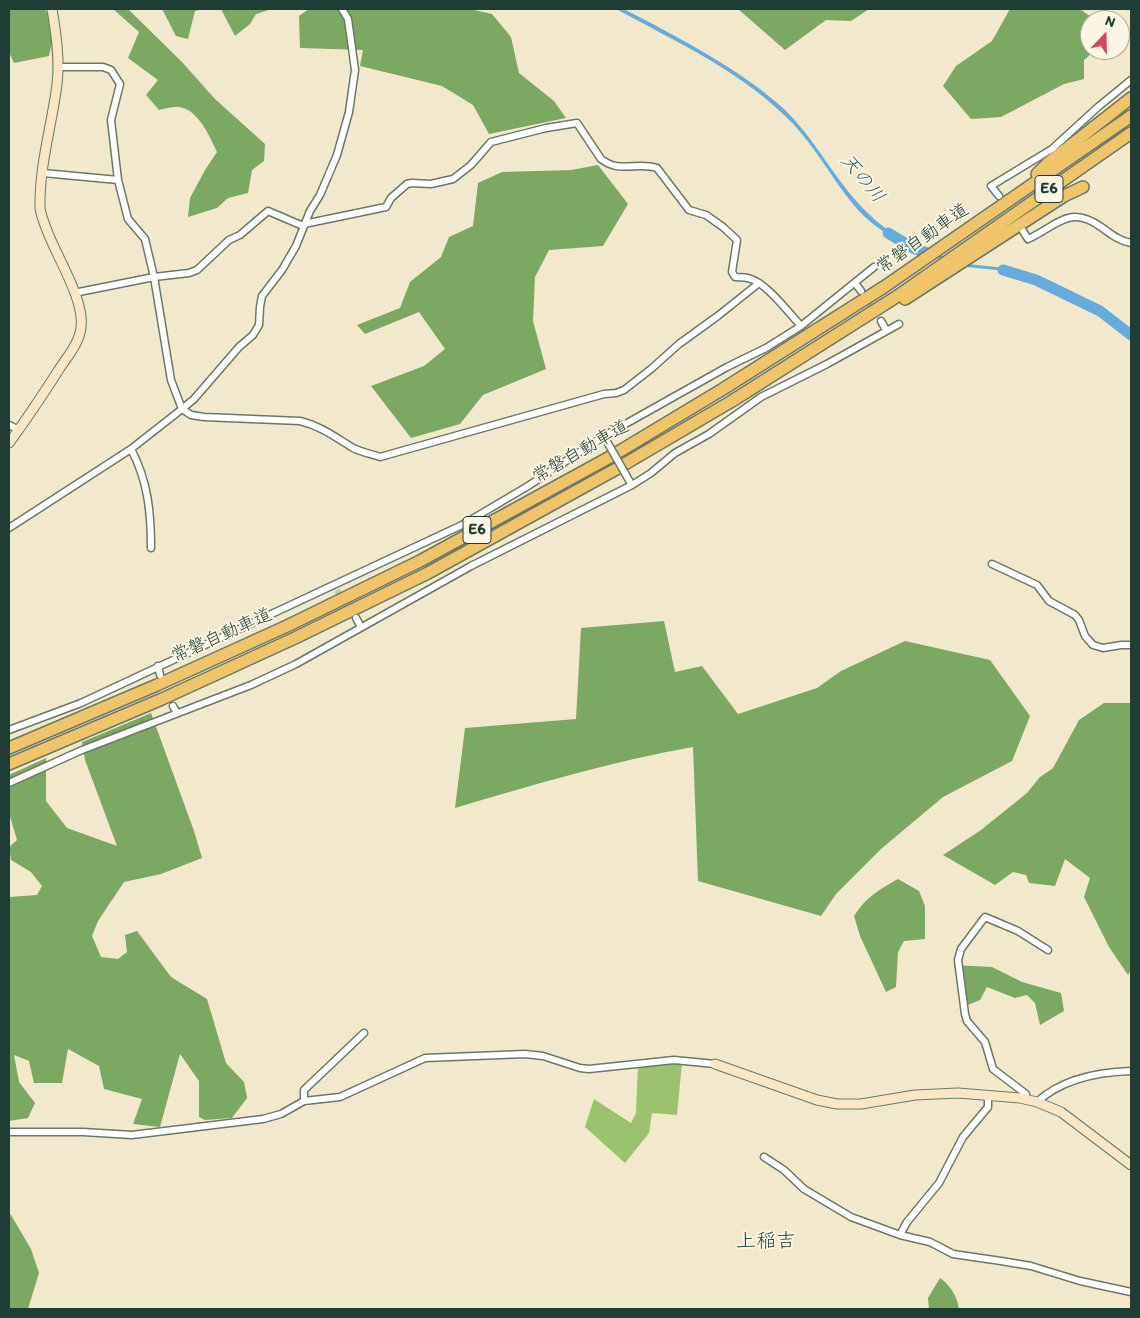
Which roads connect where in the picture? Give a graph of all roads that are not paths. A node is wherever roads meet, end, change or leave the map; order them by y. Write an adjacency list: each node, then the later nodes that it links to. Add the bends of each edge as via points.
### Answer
1 (52, 9): 3 (street)
2 (342, 9): 12 (street, via 348,19 354,70 349,112 337,155)
3 (59, 67): 8 (street); 9 (street, via 103,67 111,70 120,84 111,120)
4 (1131, 80): 11 (street, via 1052,149 991,186)
5 (1131, 98): 11 (highway)
6 (1131, 116): 11 (highway, 常磐自動車道 / E6)
7 (1131, 133): 15 (highway, 常磐自動車道 / E6)
8 (42, 173): 9 (street); 21 (street, via 42,220)
9 (118, 180): 17 (street, via 128,219 145,239)
10 (1083, 187): 15 (highway)
11 (1004, 198): 44 (highway, 常磐自動車道 / E6, via 918,264 723,390 610,457 429,556 287,626)
12 (304, 225): 17 (street, via 268,211 240,235 229,240 197,270 189,274); 18 (street, via 386,207 407,184 431,184 453,179 471,165 491,142 576,123 606,163 616,168 657,168 688,210 706,216 737,240 732,272 736,277); 26 (street, via 282,270 262,296 259,325)
13 (1023, 231): 14 (street, via 1028,239 1056,223 1077,216 1091,220 1116,238)
14 (1131, 243)
15 (973, 249): 45 (highway, 常磐自動車道 / E6, via 626,464 428,572 162,699)
16 (874, 267): 19 (street)
17 (154, 277): 21 (street); 26 (street, via 171,380)
18 (758, 282): 24 (street); 26 (street, via 624,390 380,457 355,449 313,424 204,417 191,415)
19 (855, 282): 20 (street); 24 (street)
20 (861, 291)
21 (74, 294): 28 (street, via 80,306 81,327 75,345)
22 (880, 321): 25 (street)
23 (899, 324): 25 (street)
24 (801, 326): 29 (street)
25 (886, 330): 32 (street, via 761,397)
26 (182, 409): 31 (street)
27 (9, 425): 28 (street)
28 (19, 430): 30 (street)
29 (605, 438): 32 (street, bridge); 39 (street, via 462,525 335,588)
30 (9, 443)
31 (131, 449): 33 (street); 34 (street, via 148,494)
32 (631, 484): 37 (street)
33 (9, 528)
34 (151, 548)
35 (992, 564): 38 (street, via 1038,585 1049,601 1080,620 1085,636 1093,645 1102,648)
36 (356, 618): 37 (street)
37 (361, 627): 42 (street, via 251,685)
38 (1131, 645)
39 (158, 666): 40 (street); 43 (street, via 81,703)
40 (160, 674)
41 (173, 706): 42 (street)
42 (177, 712): 46 (street)
43 (9, 730)
44 (9, 748)
45 (9, 764)
46 (9, 783)
47 (1048, 950): 52 (street, via 1018,931 985,917 961,949 958,960 967,1021 985,1042 994,1069 1026,1094)
48 (364, 1033): 53 (street, via 304,1090)
49 (715, 1064): 51 (street, via 837,1104 861,1104 940,1093); 53 (street, via 674,1060 589,1069 524,1054 425,1058 340,1097)
50 (1131, 1071): 54 (street, via 1064,1083)
51 (988, 1096): 52 (street); 58 (street, via 988,1107 963,1137 939,1183)
52 (1026, 1099): 54 (street)
53 (304, 1101): 55 (street, via 272,1117 165,1132 132,1135)
54 (1037, 1102): 57 (street, via 1073,1120)
55 (9, 1132)
56 (764, 1157): 58 (street, via 804,1189 851,1217)
57 (1131, 1165)
58 (900, 1235): 59 (street, via 930,1242 953,1254 1031,1266)
59 (1131, 1292)

